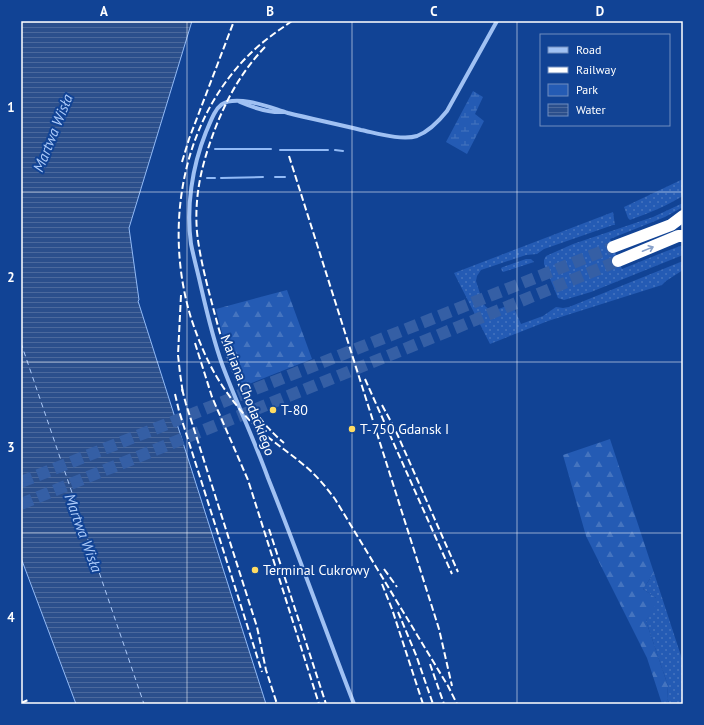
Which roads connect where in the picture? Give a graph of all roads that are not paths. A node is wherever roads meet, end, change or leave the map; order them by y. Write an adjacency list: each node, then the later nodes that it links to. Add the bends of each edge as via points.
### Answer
1 (497, 21): 6 (street, Mariana Chodackiego, via 447,111 429,130 416,136 389,136 250,102 227,101 219,106 210,123 198,153 192,179 190,234 193,255 221,363 269,480)
2 (683, 216): 4 (highway, via 671,224)
3 (681, 236): 5 (highway, one-way to 3)
4 (613, 247)
5 (618, 261)
6 (354, 704)

